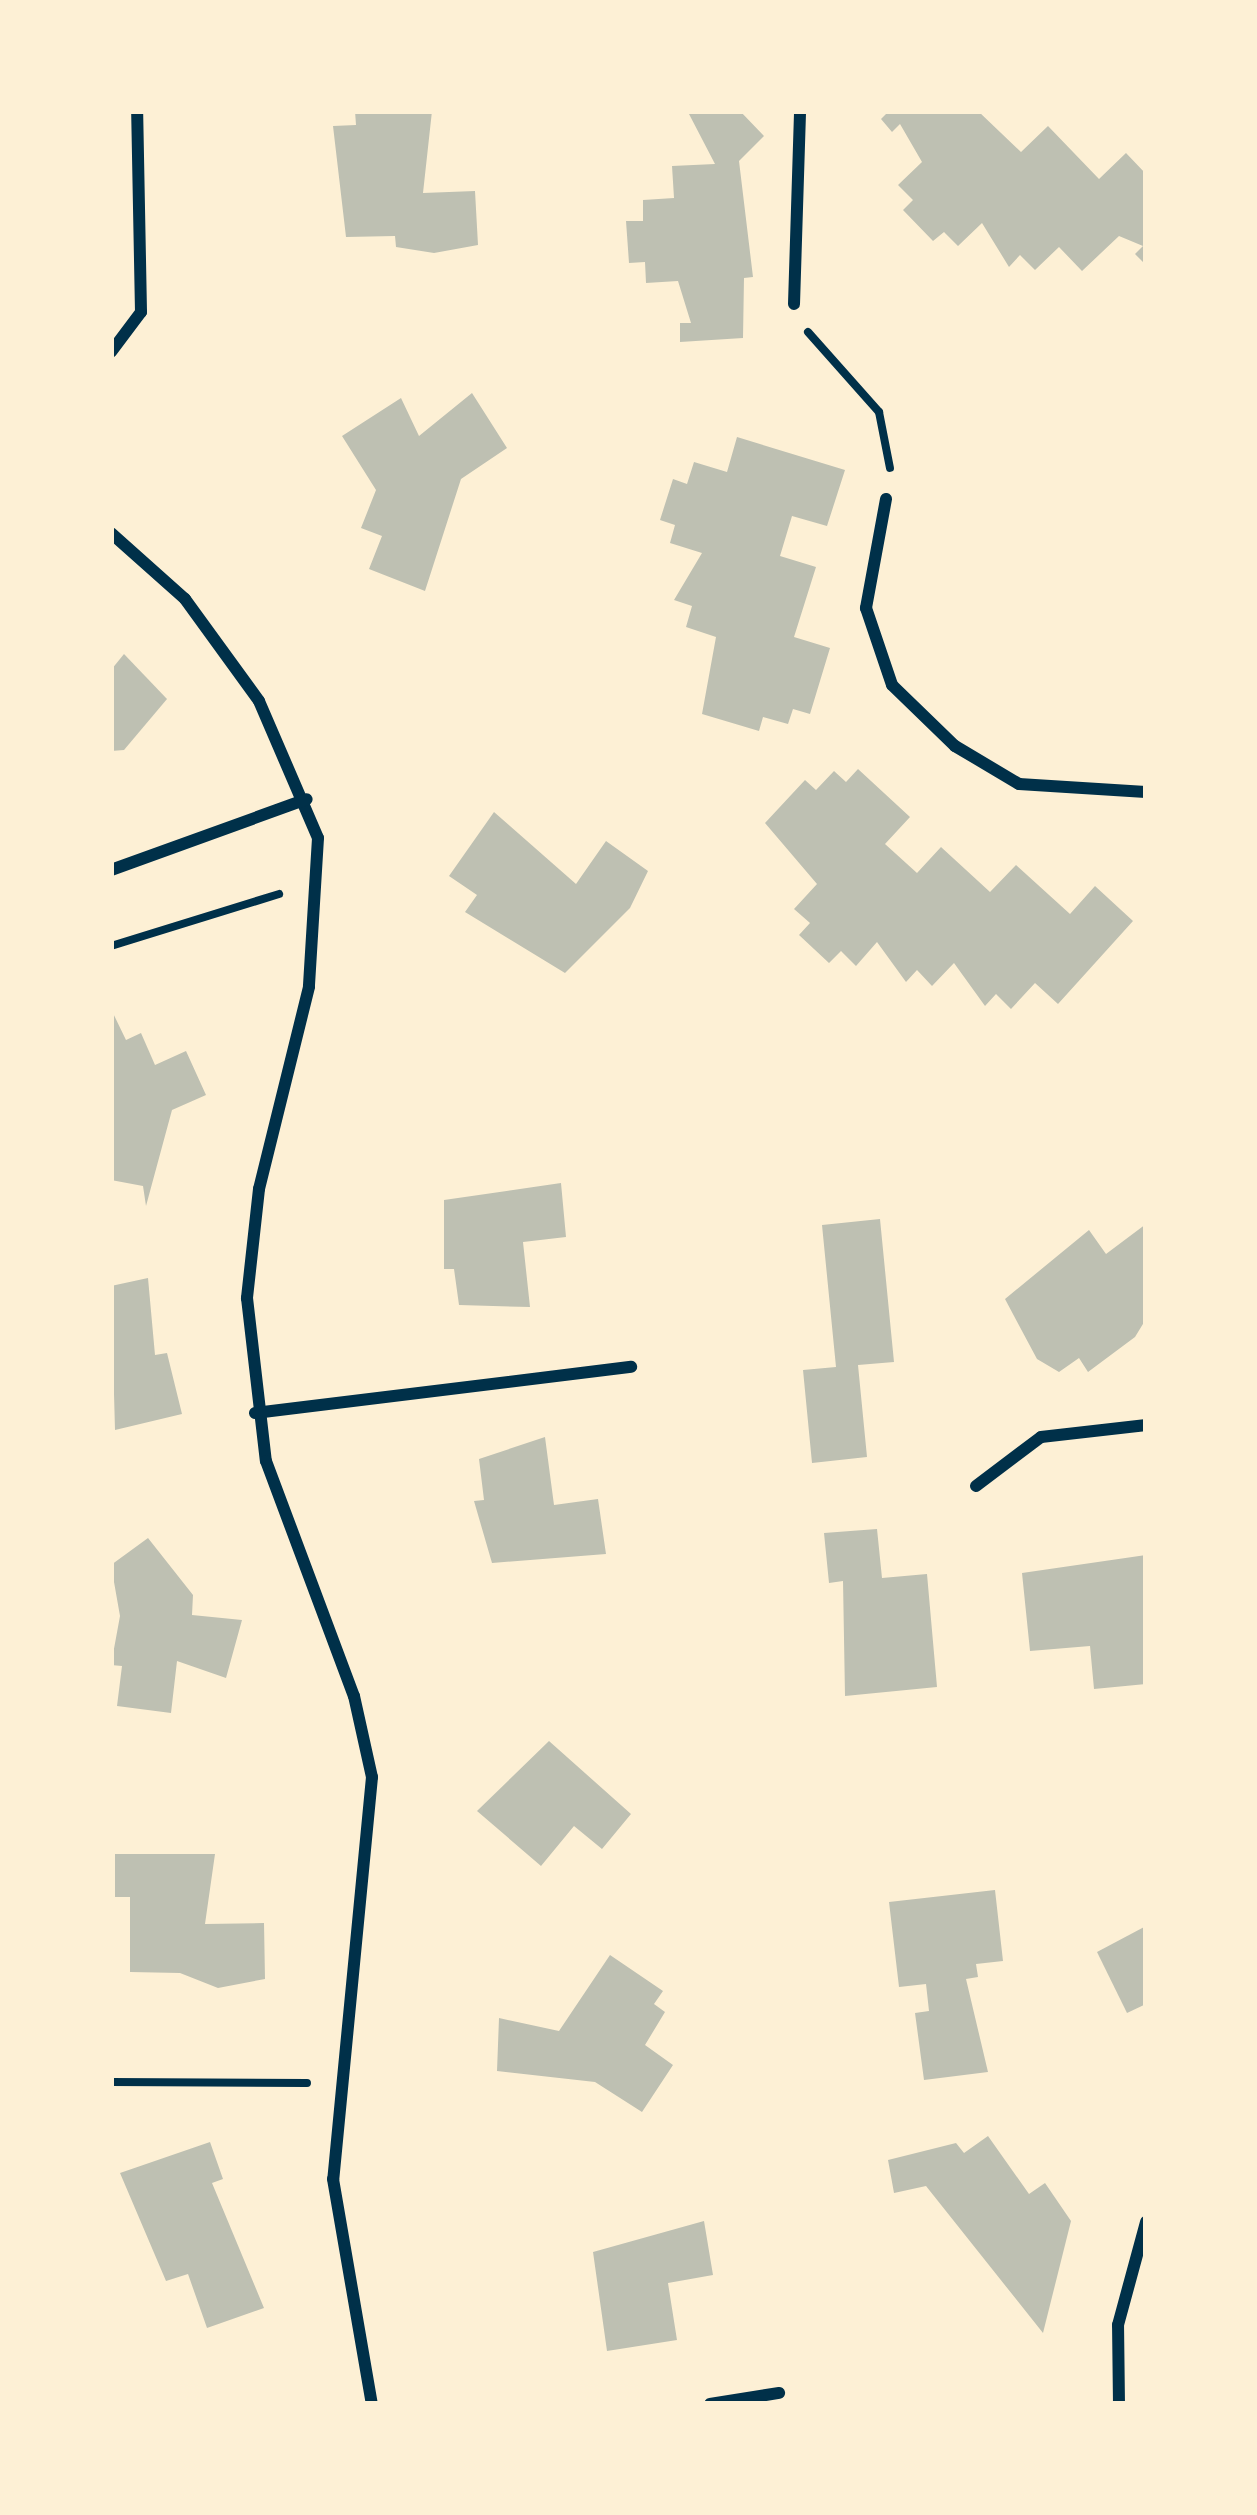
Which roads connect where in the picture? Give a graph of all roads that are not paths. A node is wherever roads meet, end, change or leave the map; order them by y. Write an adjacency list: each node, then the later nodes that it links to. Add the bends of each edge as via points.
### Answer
1 (137, 111): 4 (street, via 140,312)
2 (800, 111): 3 (street)
3 (794, 304)
4 (111, 352)
5 (886, 499): 7 (street, via 866,608 892,685 956,746 1019,784)
6 (111, 533): 8 (street, via 212,632)
7 (1146, 792)
8 (308, 799): 9 (street); 11 (street, via 321,883 299,1040 250,1239)
9 (111, 870)
10 (631, 1367): 11 (street)
11 (255, 1413): 16 (street, via 373,1777 338,2084 336,2226)
12 (1146, 1425): 13 (street, via 1041,1437)
13 (976, 1486)
14 (1146, 2222): 18 (street, via 1118,2325)
15 (779, 2393): 17 (street)
16 (372, 2404)
17 (710, 2404)
18 (1118, 2404)

